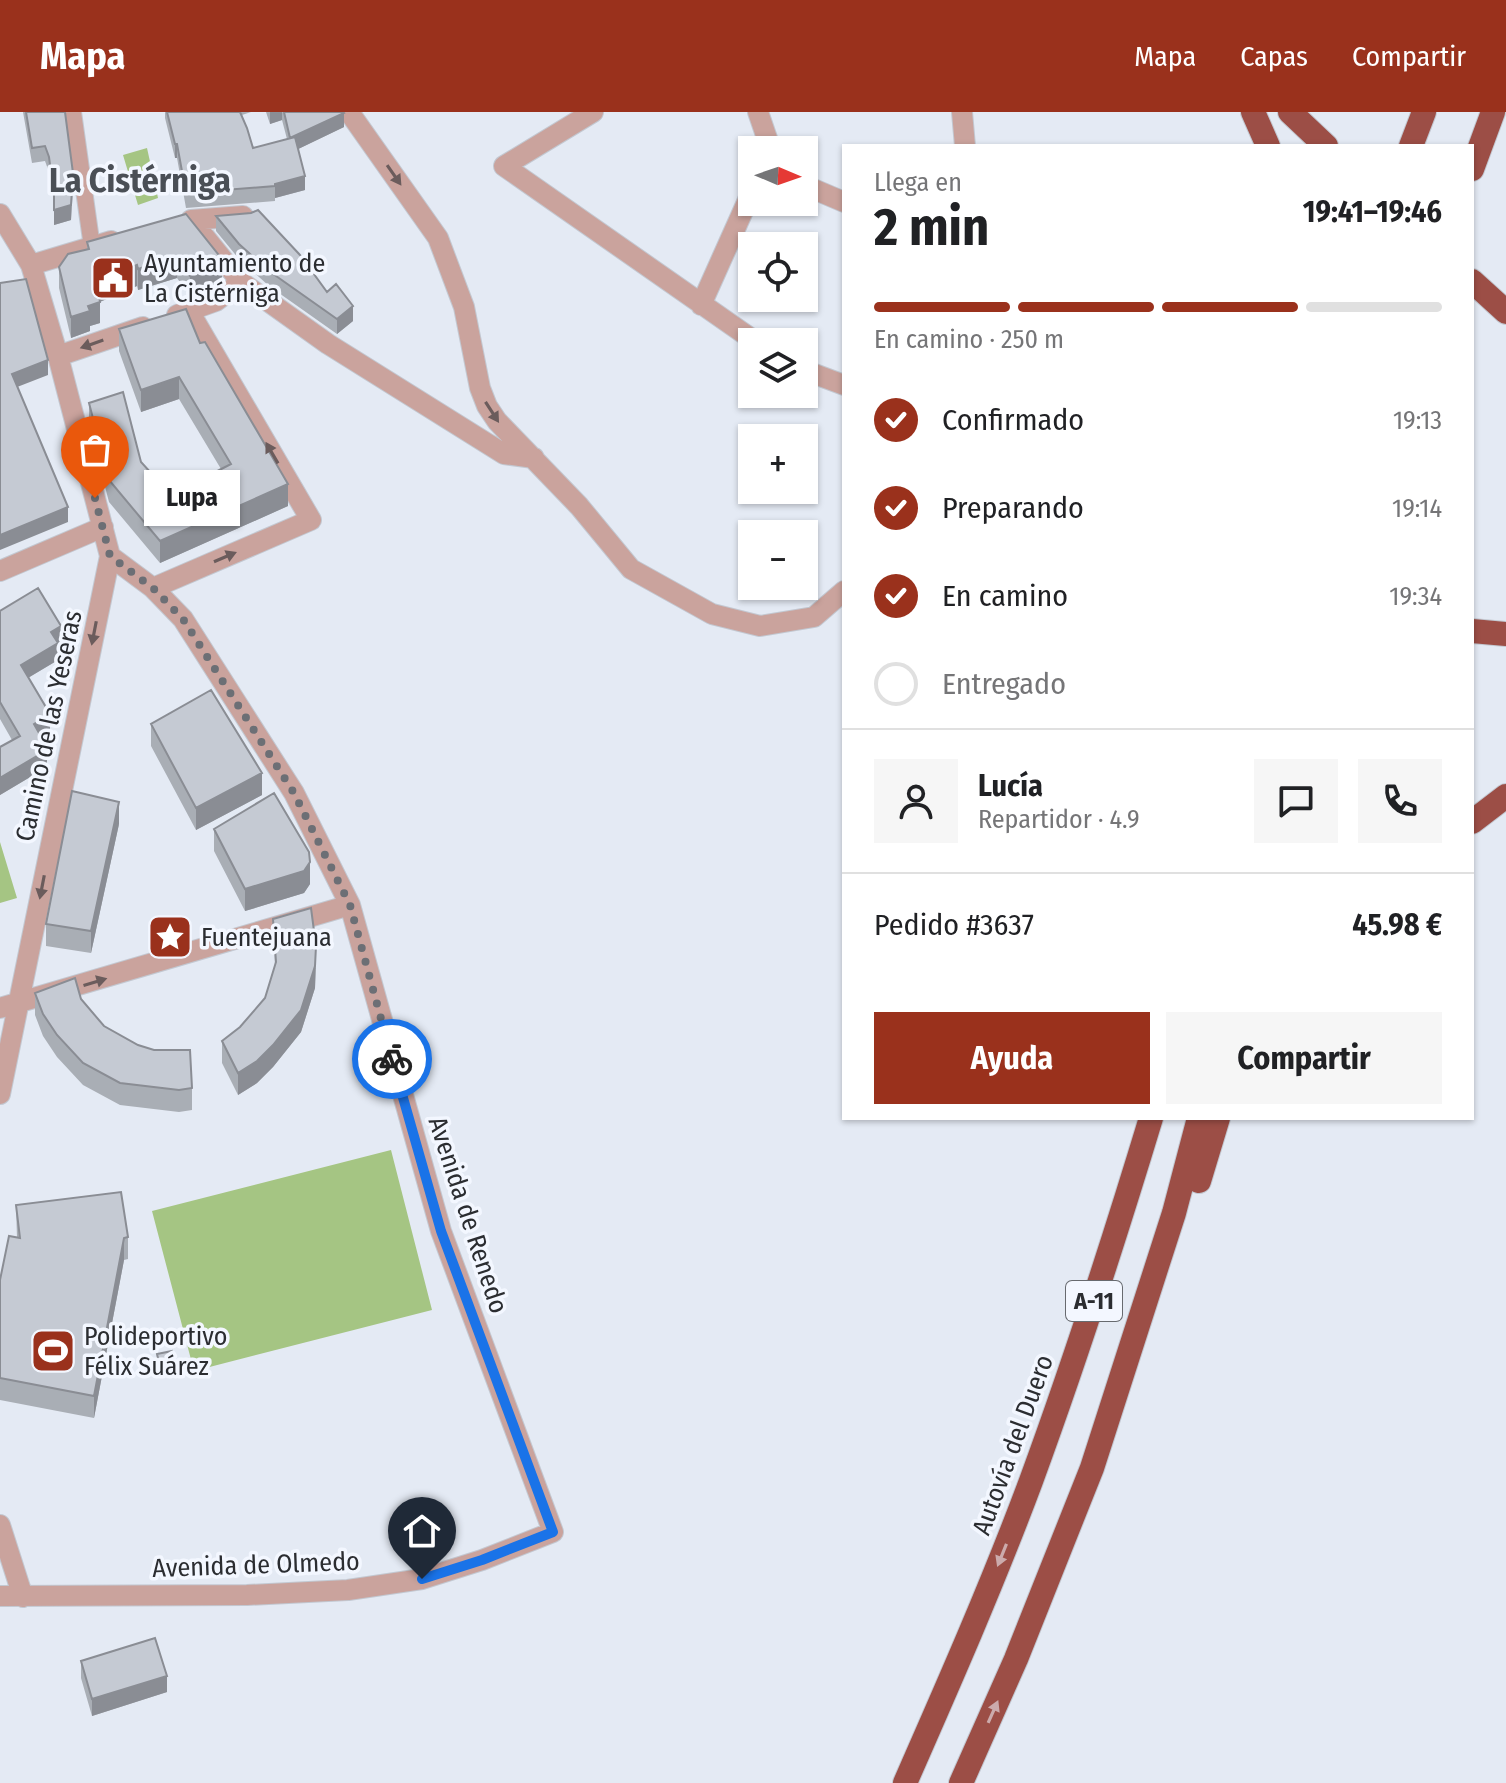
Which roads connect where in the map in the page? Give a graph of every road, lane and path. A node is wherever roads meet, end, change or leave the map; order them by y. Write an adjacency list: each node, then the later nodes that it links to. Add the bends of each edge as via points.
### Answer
1 (73, 112): 26 (street)
2 (349, 112): 37 (street, one-way to 37, via 438,238 464,307 487,406)
3 (593, 112): 30 (street, via 504,166)
4 (758, 112): 11 (street)
5 (962, 112): 12 (street)
6 (1253, 112): 13 (highway)
7 (1290, 112): 14 (highway)
8 (1424, 112): 15 (highway)
9 (1478, 112): 16 (highway)
10 (1493, 112): 17 (highway)
11 (766, 136)
12 (965, 144)
13 (1267, 144)
14 (1324, 144)
15 (1412, 144)
16 (1466, 144)
17 (1474, 164)
18 (818, 191): 19 (street)
19 (842, 201)
20 (0, 214): 27 (street)
21 (250, 215): 23 (street)
22 (741, 216): 30 (street)
23 (191, 220): 24 (street); 28 (street)
24 (168, 225)
25 (137, 234): 26 (street)
26 (92, 247): 27 (street)
27 (31, 265): 34 (street)
28 (241, 282): 31 (street, via 216,301); 37 (street, via 328,344 504,454)
29 (1478, 286): 32 (highway)
30 (701, 305): 33 (street)
31 (189, 311): 34 (street, one-way to 34); 41 (street, one-way to 31, via 311,520)
32 (1506, 312)
33 (738, 330)
34 (58, 356): 38 (street)
35 (818, 375): 36 (street)
36 (842, 384)
37 (534, 458): 42 (street, via 631,569 712,614 760,626 814,617)
38 (103, 527): 39 (street); 40 (street)
39 (110, 556): 41 (street, Avenida de Renedo); 48 (street, Camino de las Yeseras, one-way to 48)
40 (0, 571)
41 (153, 588): 47 (street, Avenida de Renedo, via 183,619 294,793)
42 (842, 593)
43 (1474, 631): 44 (highway)
44 (1506, 634)
45 (1506, 796): 46 (highway)
46 (1474, 820)
47 (350, 905): 48 (street, one-way to 47); 57 (street, Avenida de Renedo, via 441,1231)
48 (10, 1005): 49 (street, Camino de las Yeseras)
49 (0, 1094)
50 (1135, 1120): 55 (highway)
51 (1150, 1120): 55 (highway, Autovía del Duero / A-11)
52 (1198, 1120): 54 (highway, A-11)
53 (1217, 1120): 54 (highway, via 1145,1357)
54 (1092, 1468): 61 (highway, A-11, one-way to 54)
55 (1031, 1482): 60 (highway, Autovía del Duero / A-11, one-way to 60)
56 (0, 1525): 59 (street)
57 (553, 1532): 59 (street, Avenida de Olmedo, via 422,1579 348,1590)
58 (0, 1596): 59 (street, Avenida de Olmedo)
59 (23, 1597)
60 (905, 1783)
61 (961, 1783)

